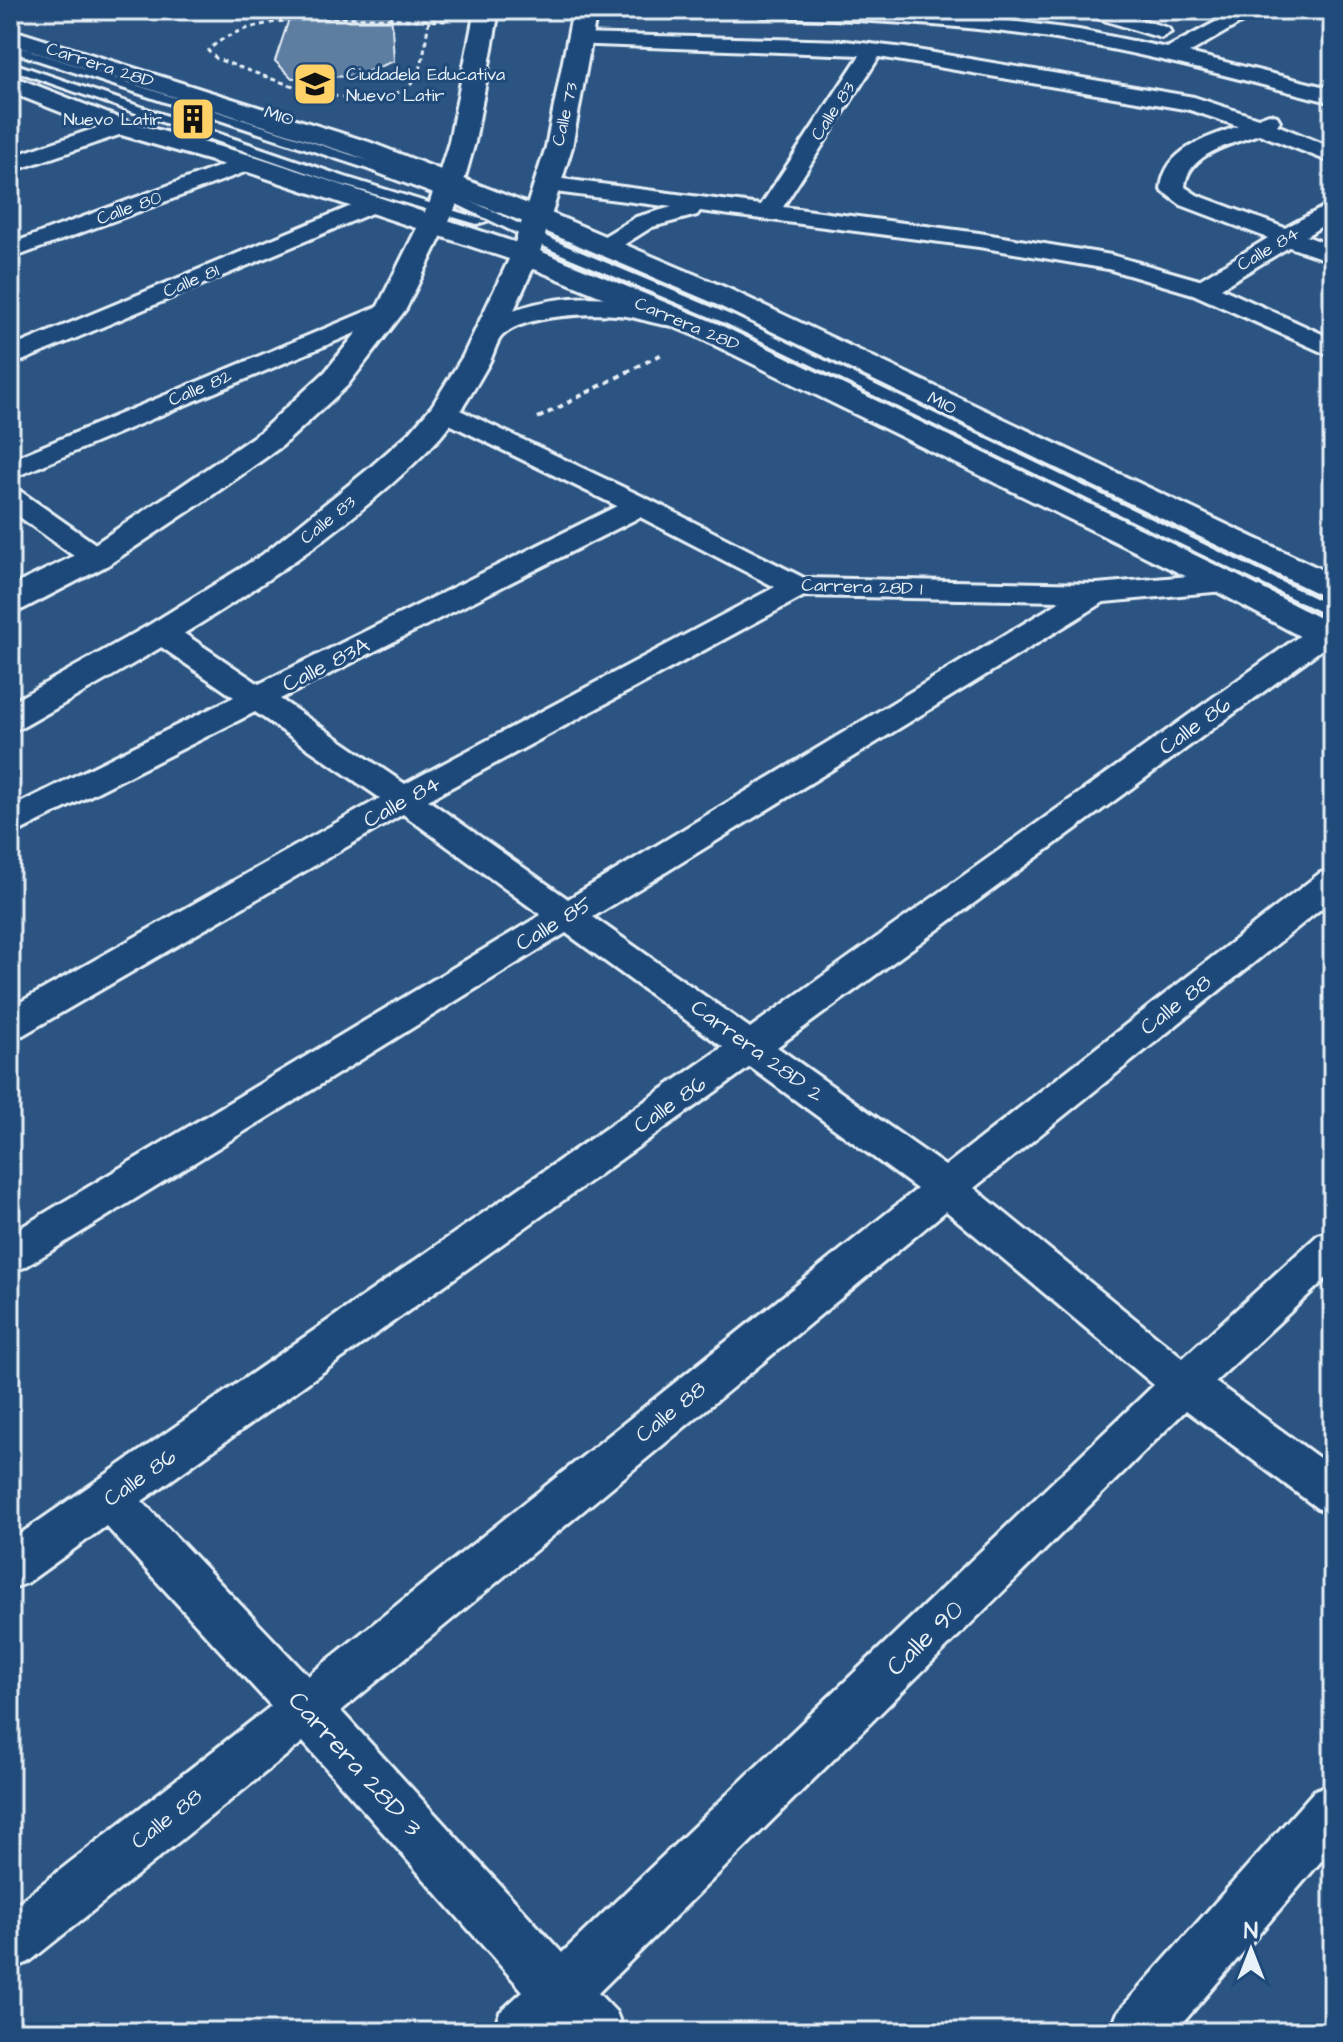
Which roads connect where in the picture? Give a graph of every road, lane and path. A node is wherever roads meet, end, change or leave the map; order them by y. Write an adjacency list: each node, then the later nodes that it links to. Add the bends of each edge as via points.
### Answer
1 (487, 10): 31 (street)
2 (585, 10): 13 (street, Calle 73)
3 (1091, 10): 15 (street)
4 (1253, 10): 15 (street)
5 (780, 11): 6 (street); 8 (street)
6 (755, 12)
7 (890, 13): 8 (street); 19 (street, via 995,24)
8 (858, 14): 17 (street, via 847,27)
9 (429, 21): 9 (path, via 285,20 248,28 208,51 217,59 327,97 370,99 402,91 417,78); 10 (path)
10 (453, 21)
11 (716, 22): 14 (street)
12 (10, 36): 31 (street, Carrera 28D, via 360,148)
13 (577, 40): 14 (street); 30 (street, Calle 73, via 576,67)
14 (670, 41): 17 (street)
15 (1193, 43): 19 (street)
16 (10, 47): 31 (lane, MIO, via 369,165)
17 (845, 47): 18 (street)
18 (873, 51): 24 (street); 35 (street, Calle 83)
19 (1172, 54): 20 (street)
20 (1211, 64): 23 (street); 24 (street, via 1168,82)
21 (10, 65): 31 (lane, MIO, via 341,180)
22 (10, 83): 26 (street, Carrera 28D)
23 (1327, 90): 25 (street)
24 (1150, 96): 25 (street)
25 (1260, 126): 27 (street); 37 (street, via 1192,153 1176,171 1173,190)
26 (120, 127): 28 (street, Carrera 28D); 29 (street)
27 (1333, 156)
28 (248, 163): 32 (street, Carrera 28D); 39 (street, Calle 80)
29 (10, 165)
30 (547, 184): 33 (street); 36 (street, Calle 73)
31 (443, 203): 32 (street, Carrera 28D); 36 (street, Carrera 28D); 36 (street, Carrera 28D); 42 (street)
32 (373, 204): 47 (street, Calle 81)
33 (711, 206): 35 (street); 38 (street, via 661,215)
34 (1333, 209): 37 (street, Calle 84)
35 (767, 213): 41 (street, via 1077,255)
36 (531, 236): 38 (street, Carrera 28D); 43 (street, Carrera 28D); 45 (street, Calle 83); 59 (lane, MIO, via 730,320)
37 (1288, 238): 40 (street); 41 (street, Calle 84)
38 (605, 246): 56 (street, Carrera 28D)
39 (10, 252)
40 (1333, 255)
41 (1202, 289): 46 (street)
42 (391, 309): 50 (street, Calle 82); 53 (street, via 320,397 288,425)
43 (674, 318): 44 (street, Carrera 28D); 45 (street, via 621,306 577,305 534,312)
44 (707, 330): 49 (path); 54 (street, Carrera 28D)
45 (487, 332): 48 (street, Calle 83)
46 (1333, 349)
47 (10, 358)
48 (445, 411): 49 (street, Carrera 28D 1); 60 (street, Calle 83, via 337,514 274,562)
49 (502, 436): 52 (street, Carrera 28D 1)
50 (10, 470)
51 (10, 497): 53 (street)
52 (640, 506): 55 (street, Carrera 28D 1); 63 (street, Calle 83A)
53 (96, 558): 58 (street)
54 (1224, 582): 57 (street, Carrera 28D 1); 59 (street, Carrera 28D)
55 (798, 587): 57 (street, Carrera 28D 1); 65 (street, Calle 84)
56 (1333, 588)
57 (1097, 593): 68 (street, Calle 85)
58 (10, 601)
59 (1330, 629): 70 (street, Calle 86)
60 (162, 633): 61 (street, Calle 83); 63 (street, Carrera 28D 2)
61 (63, 690): 62 (street); 64 (street, Calle 83)
62 (10, 701)
63 (257, 701): 65 (street, Carrera 28D 2); 66 (street, Calle 83A)
64 (10, 719)
65 (404, 799): 68 (street, Carrera 28D 2); 69 (street, Calle 84)
66 (10, 822)
67 (1333, 881): 71 (street, Calle 88)
68 (567, 916): 70 (street, Carrera 28D 2); 73 (street, Calle 85)
69 (10, 1025)
70 (752, 1046): 71 (street, Carrera 28D 2); 76 (street, Calle 86)
71 (946, 1188): 74 (street, Carrera 28D 2); 78 (street, Calle 88)
72 (1333, 1247): 74 (street, Calle 90)
73 (10, 1255)
74 (1184, 1384): 75 (street, Carrera 28D 2); 81 (street, Calle 90)
75 (1333, 1494)
76 (111, 1499): 77 (street, Calle 86); 78 (street, Carrera 28D 3)
77 (10, 1568)
78 (306, 1709): 80 (street, Calle 88); 81 (street, Carrera 28D 3)
79 (1333, 1808): 84 (street)
80 (10, 1943)
81 (560, 1994): 82 (street, Calle 90); 83 (street, Carrera 28D 3)
82 (520, 2032)
83 (596, 2032)
84 (1138, 2032)

